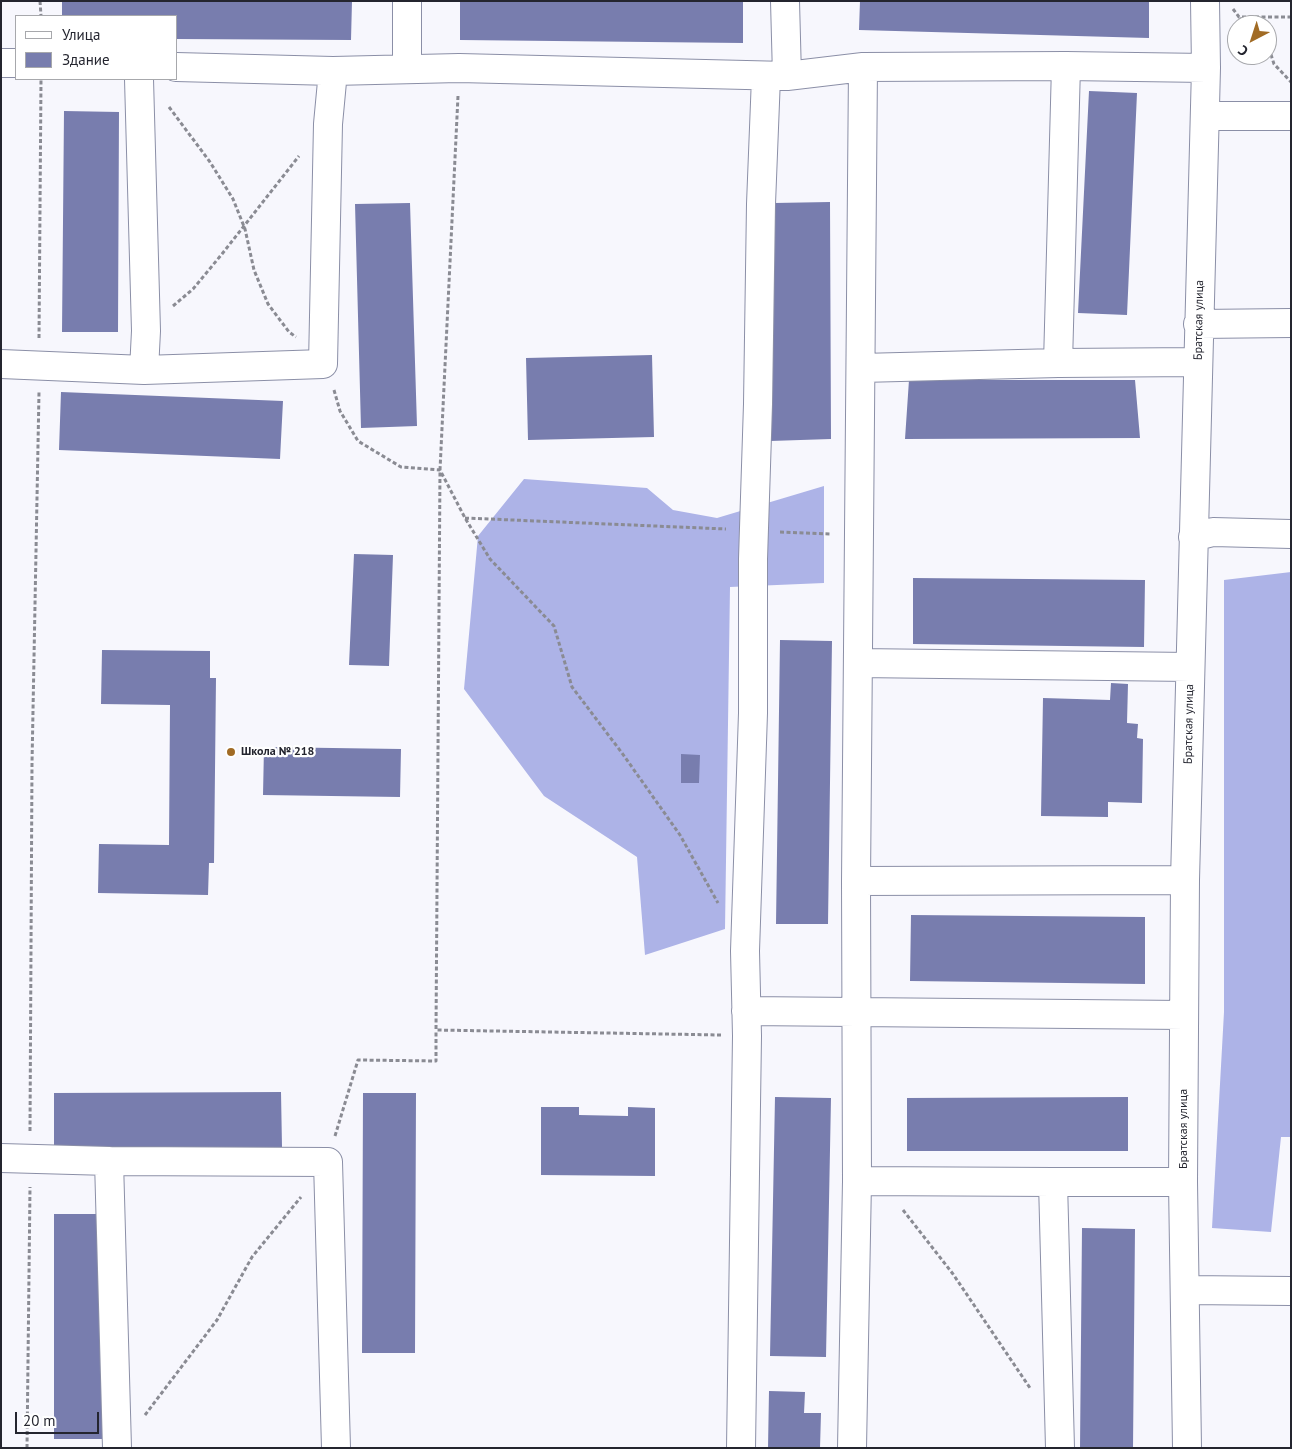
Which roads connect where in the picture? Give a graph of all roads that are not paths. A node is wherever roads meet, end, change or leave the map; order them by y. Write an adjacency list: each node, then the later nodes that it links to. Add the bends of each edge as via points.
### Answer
1 (407, 1): 10 (street)
2 (784, 1): 12 (street)
3 (1205, 1): 9 (street, Братская улица)
4 (1, 63): 5 (street)
5 (15, 63)
6 (1066, 66): 8 (street); 9 (street); 19 (street)
7 (178, 67): 11 (street)
8 (863, 67): 12 (street); 21 (street)
9 (1206, 68): 14 (street, Братская улица)
10 (407, 69): 11 (street); 12 (street)
11 (333, 71): 22 (street, via 328,124 322,360)
12 (776, 76): 31 (street, via 754,530)
13 (139, 80): 22 (street, via 146,331)
14 (1205, 116): 15 (street); 17 (street, Братская улица)
15 (1291, 116)
16 (1291, 323): 17 (street)
17 (1198, 324): 18 (street, Братская улица)
18 (1198, 362): 19 (street); 24 (street, Братская улица)
19 (1058, 363): 21 (street)
20 (1, 364): 22 (street)
21 (860, 368): 25 (street)
22 (144, 370)
23 (1291, 534): 24 (street, via 1213,532)
24 (1193, 536): 26 (street, Братская улица)
25 (858, 663): 26 (street); 28 (street)
26 (1190, 667): 27 (street, Братская улица)
27 (1185, 880): 28 (street); 30 (street, Братская улица)
28 (856, 881): 29 (street)
29 (856, 1012): 30 (street); 31 (street); 34 (street)
30 (1184, 1016): 36 (street, Братская улица)
31 (746, 1023): 41 (street)
32 (1, 1158): 33 (street)
33 (110, 1161): 39 (street); 40 (street, via 328,1162)
34 (869, 1182): 35 (street); 42 (street)
35 (1052, 1182): 36 (street); 43 (street)
36 (1183, 1182): 37 (street, Братская улица)
37 (1186, 1290): 38 (street); 44 (street, Братская улица)
38 (1291, 1291)
39 (117, 1447)
40 (336, 1448)
41 (742, 1448)
42 (852, 1448)
43 (1060, 1448)
44 (1187, 1448)

